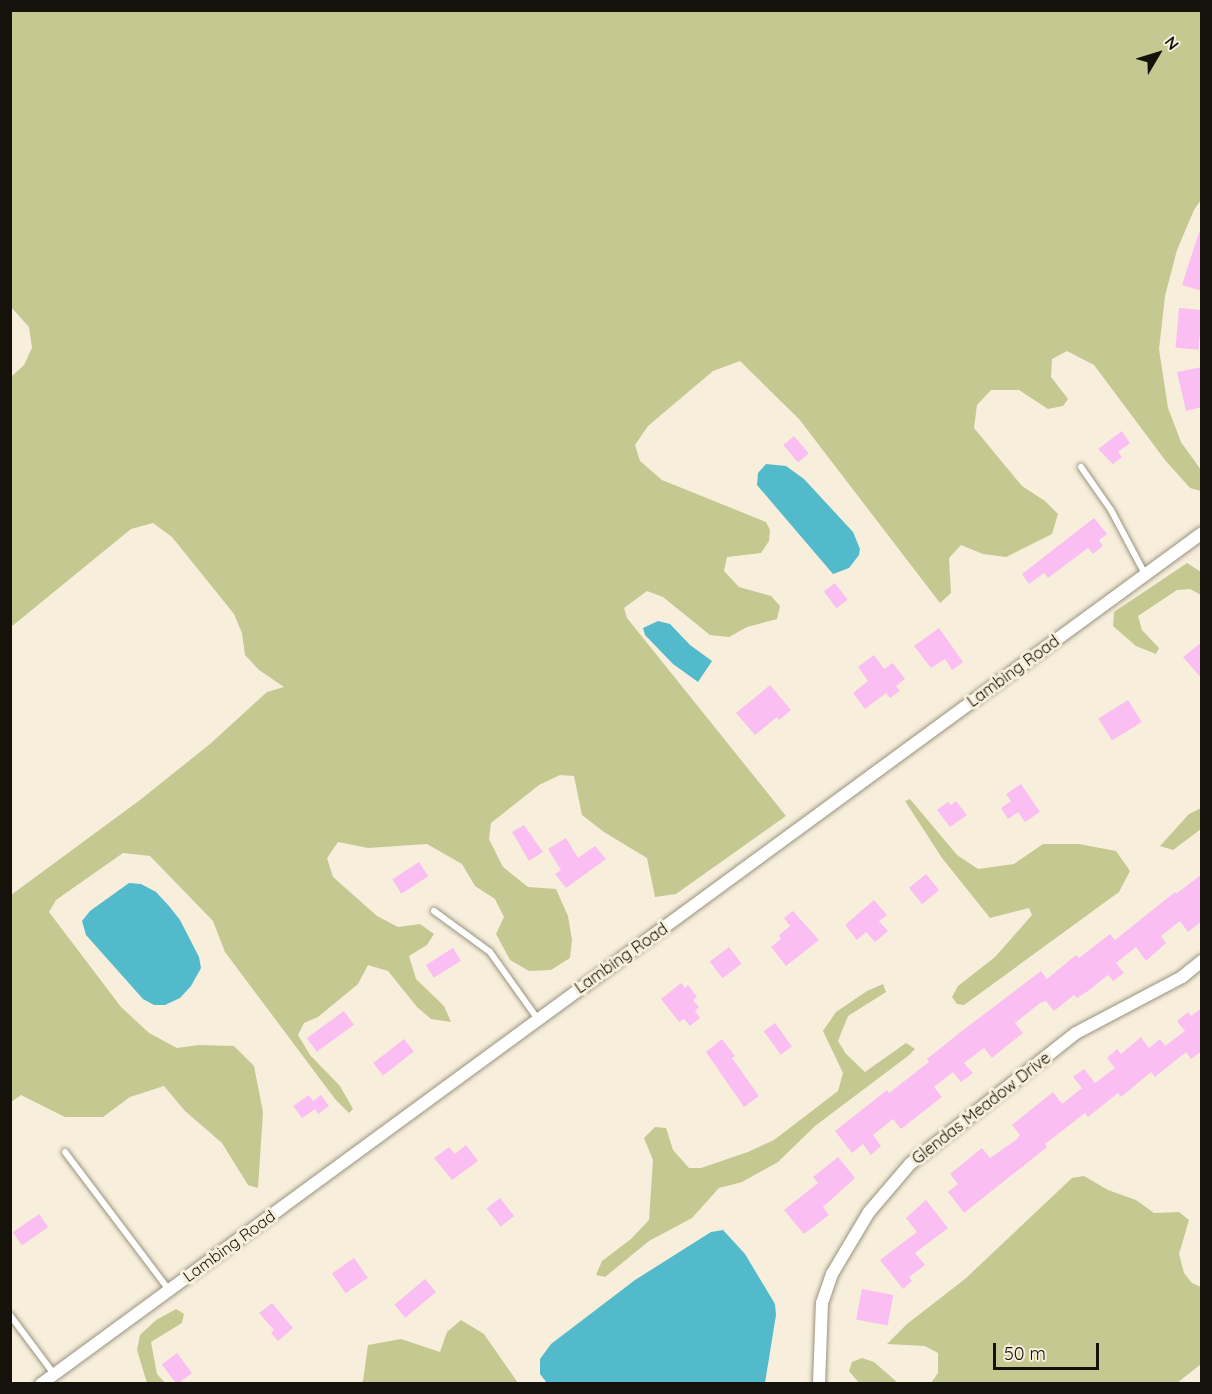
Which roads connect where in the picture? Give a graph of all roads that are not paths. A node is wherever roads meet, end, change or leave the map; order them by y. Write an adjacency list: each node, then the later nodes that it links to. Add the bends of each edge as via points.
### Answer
1 (1081, 467): 3 (lane, via 1112,510)
2 (1202, 533): 3 (street, Lambing Road)
3 (1145, 574): 6 (street, Lambing Road)
4 (434, 911): 6 (lane, via 490,952)
5 (1202, 961): 12 (street, Glendas Meadow Drive, via 1182,976 1076,1033 910,1164 869,1212 832,1274 822,1303)
6 (537, 1018): 8 (street, Lambing Road)
7 (65, 1152): 8 (lane)
8 (169, 1290): 10 (street, Lambing Road)
9 (10, 1315): 10 (lane)
10 (54, 1374): 11 (street, Lambing Road)
11 (41, 1383)
12 (819, 1383)

